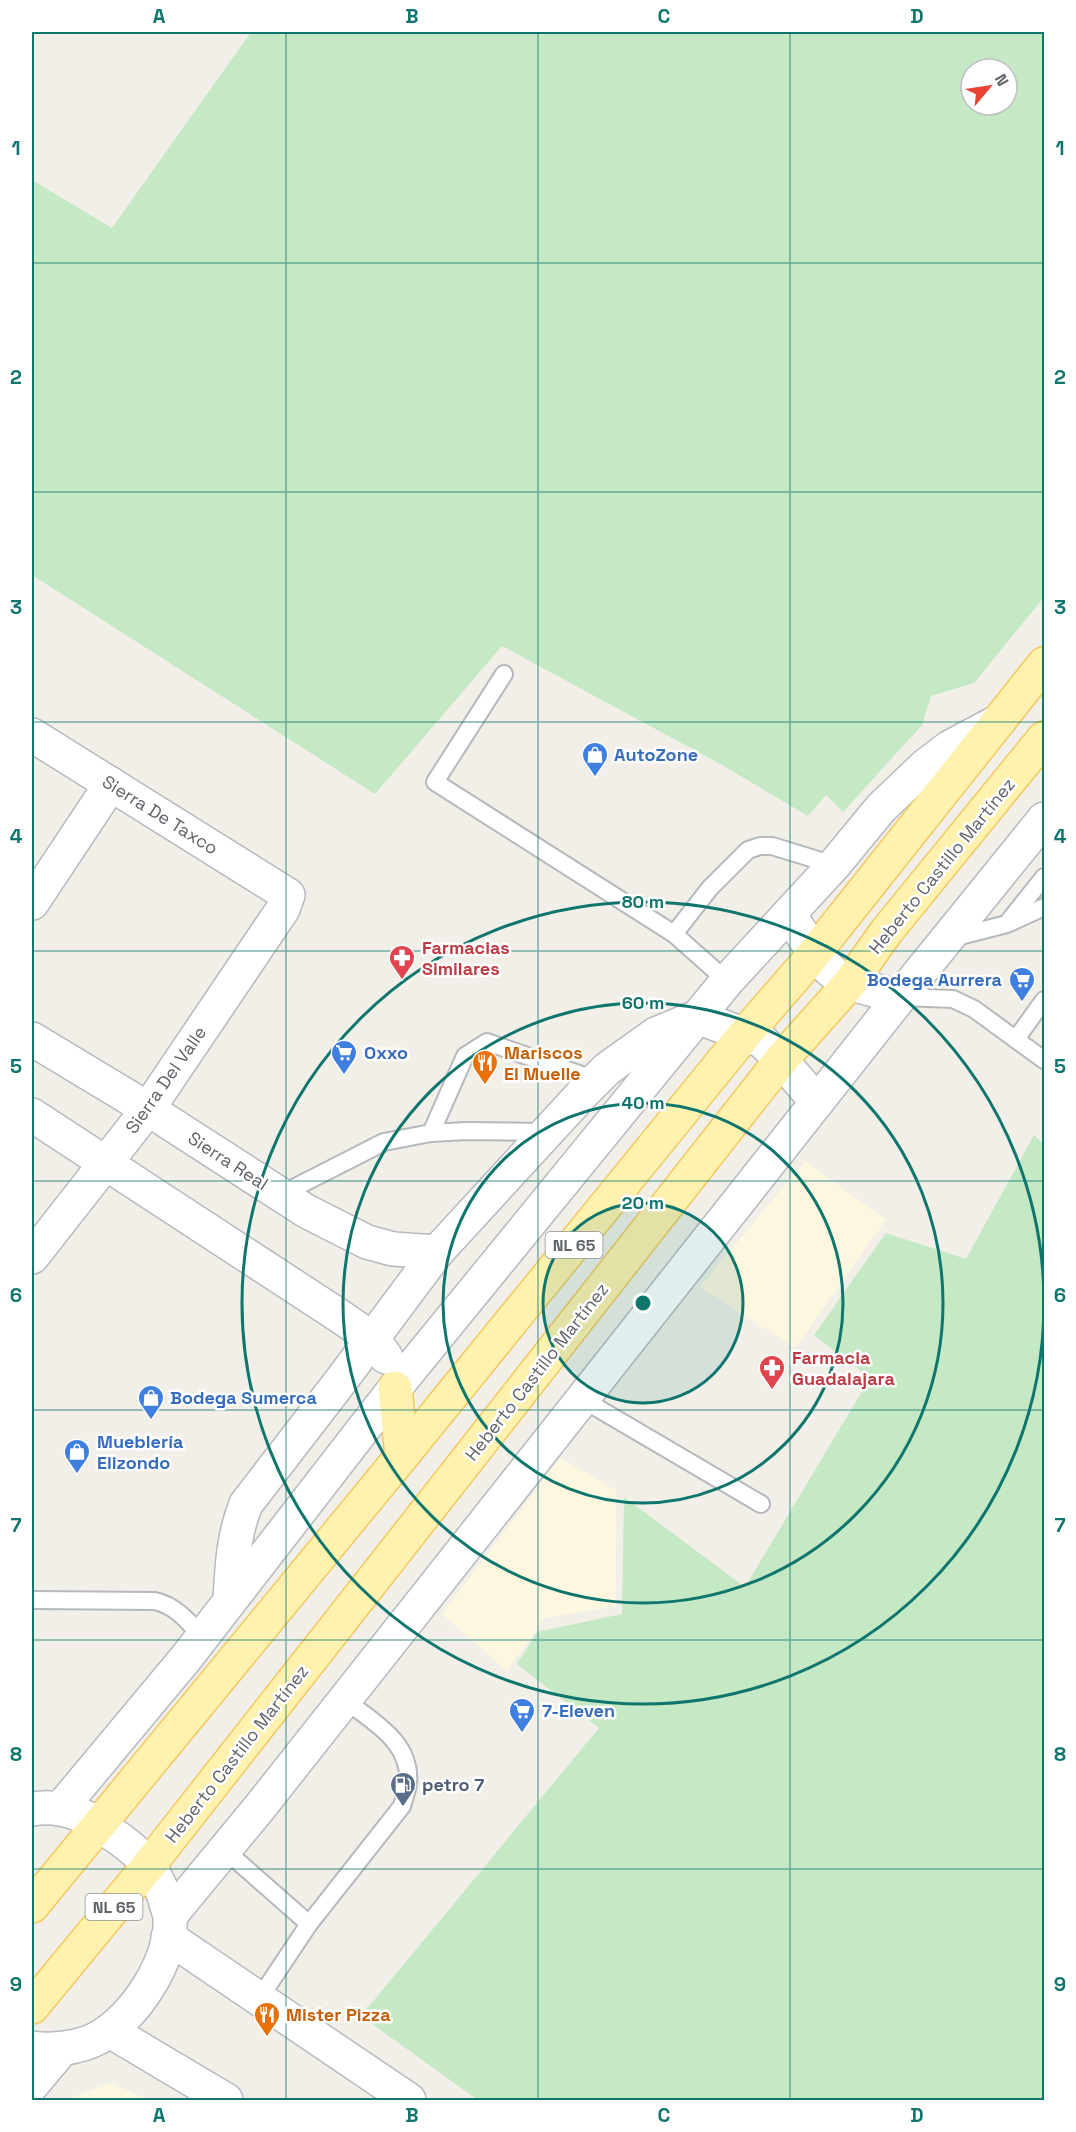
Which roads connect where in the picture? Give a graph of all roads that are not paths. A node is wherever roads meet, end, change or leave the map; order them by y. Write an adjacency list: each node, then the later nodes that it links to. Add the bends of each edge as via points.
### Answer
1 (1044, 664): 3 (main road, NL 65)
2 (504, 674): 15 (lane, via 435,783)
3 (999, 721): 8 (street, via 950,747 925,766 881,808); 17 (main road, NL 65)
4 (32, 735): 6 (street, Sierra De Taxco)
5 (1044, 738): 19 (main road, Heberto Castillo Martínez / NL 65, via 886,932)
6 (111, 784): 10 (street, Sierra De Taxco); 11 (street)
7 (1044, 819): 16 (street)
8 (834, 865): 13 (street); 15 (lane, via 772,846 748,850 710,888)
9 (1044, 877): 14 (lane)
10 (288, 895): 30 (street, Sierra Del Valle, via 283,909)
11 (32, 903)
12 (1044, 907): 14 (lane)
13 (789, 914): 17 (street); 18 (street)
14 (1007, 924): 16 (lane)
15 (674, 934): 18 (lane)
16 (948, 939): 20 (street)
17 (814, 953): 19 (street, via 832,972); 23 (main road, NL 65)
18 (727, 981): 22 (street)
19 (850, 983): 20 (street); 26 (main road, Heberto Castillo Martínez / NL 65)
20 (900, 997): 25 (lane, via 953,999); 29 (street)
21 (1044, 1000): 25 (lane)
22 (697, 1017): 23 (street); 28 (street, via 656,1034); 39 (street)
23 (746, 1034): 26 (street, via 762,1041); 41 (main road, NL 65)
24 (32, 1039): 30 (street, Sierra Real)
25 (1016, 1039): 27 (lane)
26 (782, 1060): 29 (street); 50 (main road, Heberto Castillo Martínez / NL 65)
27 (1044, 1060)
28 (596, 1080): 32 (street); 33 (lane, via 487,1042 465,1056)
29 (817, 1102): 40 (street)
30 (148, 1109): 34 (street, Sierra Del Valle); 35 (street, Sierra Real)
31 (32, 1115): 34 (street)
32 (547, 1132): 33 (lane); 36 (street)
33 (431, 1133): 35 (lane, via 384,1142)
34 (106, 1163): 37 (street, Sierra Del Valle); 38 (street)
35 (280, 1195): 36 (street, Sierra Real, via 368,1242 393,1249)
36 (437, 1252): 38 (street)
37 (32, 1257)
38 (372, 1339): 39 (street, via 385,1356); 44 (street, via 246,1504 233,1547)
39 (395, 1388): 41 (main road); 44 (street)
40 (582, 1399): 42 (lane); 46 (street)
41 (402, 1456): 48 (main road, NL 65)
42 (761, 1504)
43 (32, 1600): 45 (lane, via 155,1601 182,1614)
44 (230, 1600): 45 (street)
45 (202, 1637): 47 (street)
46 (345, 1700): 49 (street); 52 (lane, via 391,1734 407,1763 408,1784 402,1806)
47 (46, 1808): 48 (street, via 81,1814)
48 (99, 1824): 50 (street, via 132,1847); 51 (main road, NL 65)
49 (225, 1850): 52 (lane); 53 (street)
50 (149, 1866): 53 (street, via 159,1883); 55 (main road, Heberto Castillo Martínez / NL 65)
51 (32, 1906)
52 (309, 1924): 54 (lane)
53 (169, 1927): 54 (street); 56 (street, via 165,1956 154,1979)
54 (259, 1999): 60 (street)
55 (32, 2007)
56 (110, 2031): 57 (street, via 96,2039); 59 (street)
57 (47, 2049): 58 (street)
58 (32, 2085)
59 (226, 2100)
60 (408, 2100)

